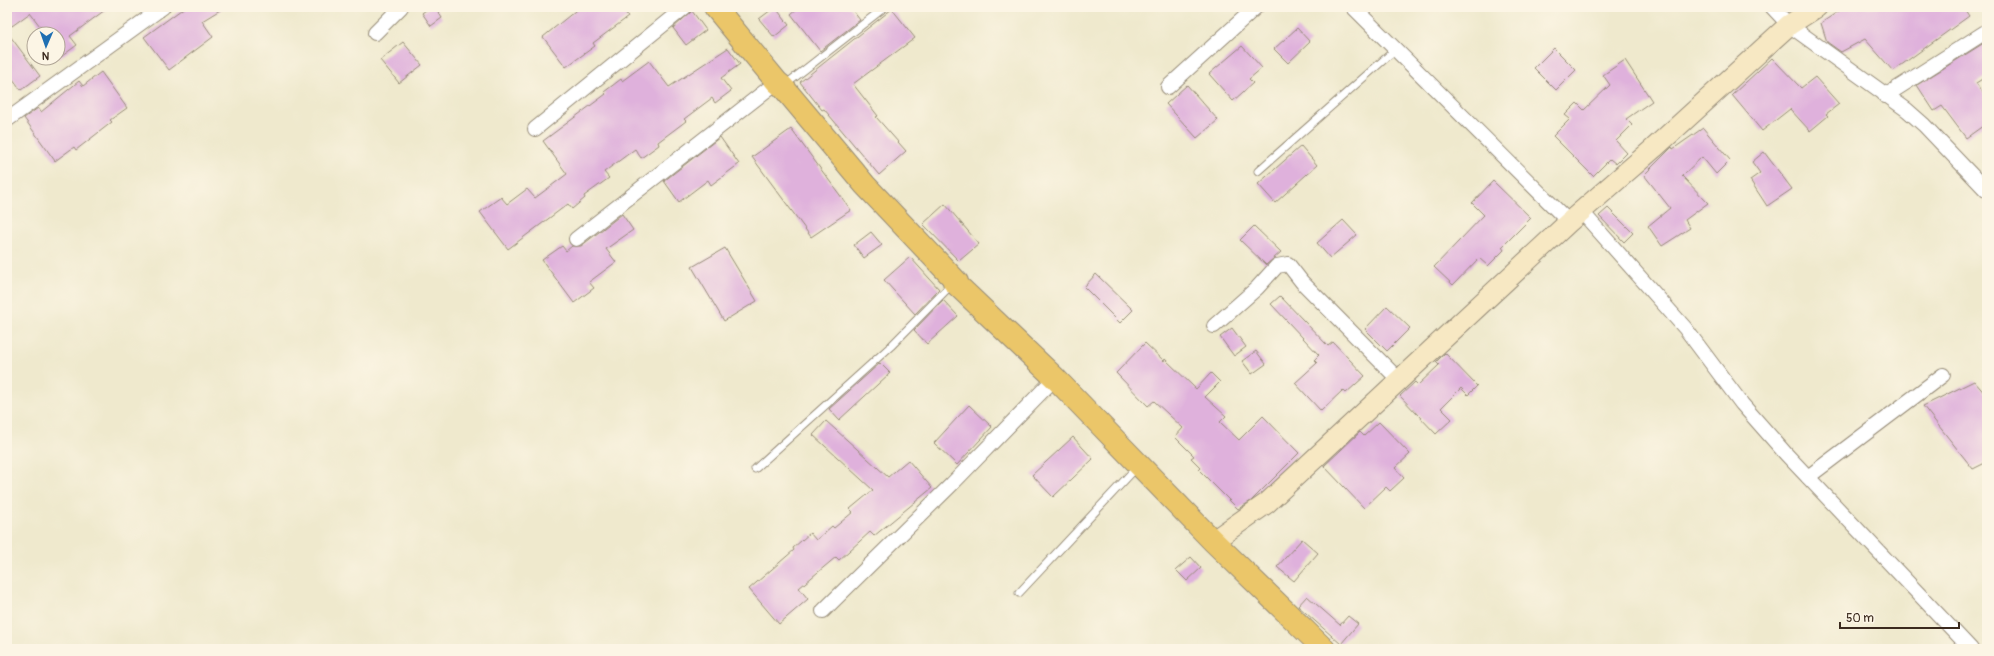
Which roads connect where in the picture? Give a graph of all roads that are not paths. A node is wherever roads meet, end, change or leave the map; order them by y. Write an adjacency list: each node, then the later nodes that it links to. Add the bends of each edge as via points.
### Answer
1 (163, 7): 17 (street)
2 (401, 7): 12 (street)
3 (684, 7): 18 (street)
4 (715, 7): 14 (highway)
5 (885, 7): 14 (lane)
6 (1256, 7): 15 (street)
7 (1353, 7): 13 (street)
8 (1772, 7): 10 (street)
9 (1817, 7): 10 (street)
10 (1789, 25): 16 (street); 21 (street)
11 (1987, 31): 16 (street)
12 (376, 33)
13 (1396, 49): 19 (lane); 21 (street)
14 (780, 84): 22 (street); 23 (highway, via 865,185 957,282)
15 (1168, 86)
16 (1885, 96): 20 (street, via 1924,125)
17 (7, 120)
18 (535, 129)
19 (1258, 171)
20 (1987, 191)
21 (1575, 217): 27 (street); 30 (street, via 1685,328 1742,404)
22 (576, 239)
23 (954, 282): 26 (highway); 29 (lane, via 891,346)
24 (1214, 326): 27 (street, via 1257,288 1277,266 1288,264 1302,282)
25 (1943, 375): 30 (street)
26 (1055, 378): 28 (highway); 33 (street)
27 (1398, 379): 31 (street, via 1266,503)
28 (1139, 466): 31 (highway); 32 (lane)
29 (756, 469)
30 (1805, 474): 35 (street)
31 (1213, 542): 34 (highway)
32 (1019, 593)
33 (823, 611)
34 (1324, 649)
35 (1971, 649)

